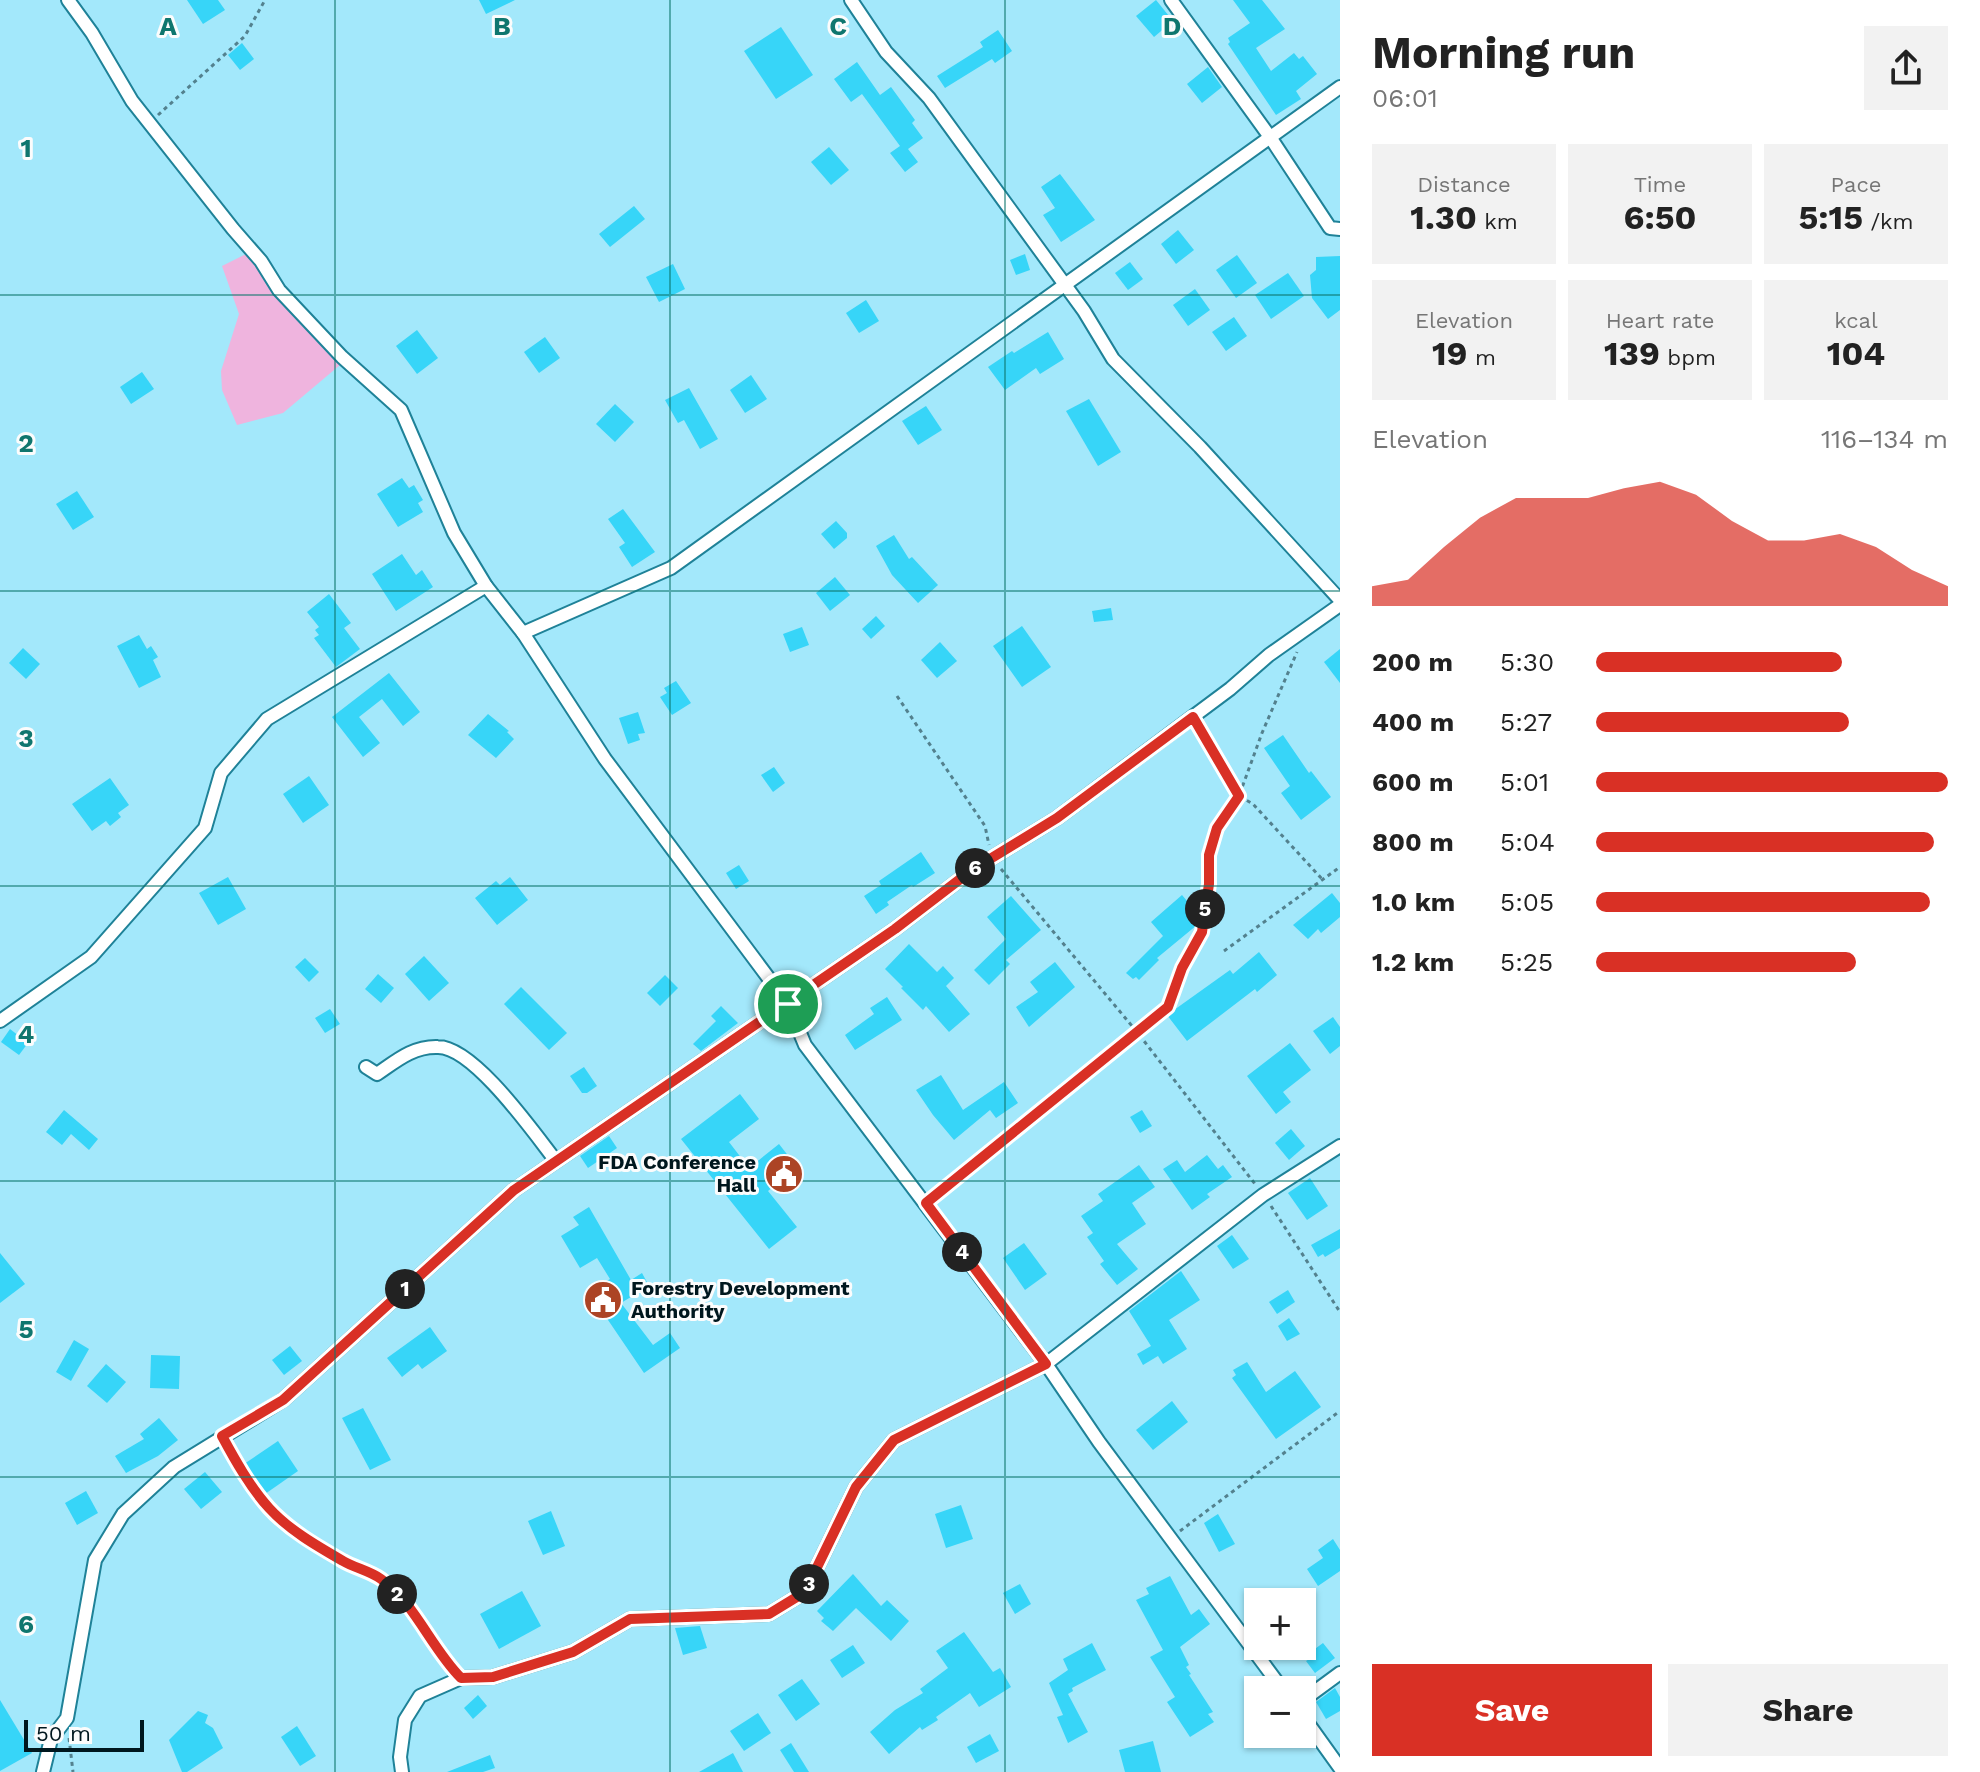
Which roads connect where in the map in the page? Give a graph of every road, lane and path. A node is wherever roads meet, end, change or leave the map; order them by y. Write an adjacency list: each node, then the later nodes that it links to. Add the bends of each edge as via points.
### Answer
1 (68, 0): 6 (street)
2 (265, 0): 6 (path, via 245,36)
3 (851, 0): 9 (street)
4 (1171, 0): 7 (street)
5 (1340, 87): 7 (street)
6 (149, 123): 10 (street, via 279,290 401,410 454,533)
7 (1270, 137): 8 (street, via 1330,228); 9 (street)
8 (1340, 229)
9 (1064, 285): 11 (street, via 1113,359); 13 (street, via 671,568)
10 (486, 586): 13 (street); 22 (street, via 267,719 221,773 205,828 91,957)
11 (1340, 602): 12 (street)
12 (1308, 627): 15 (street); 16 (path)
13 (523, 633): 21 (street, via 605,759)
14 (897, 696): 17 (path, via 985,826)
15 (1193, 717): 16 (path); 17 (street, via 1057,818)
16 (1239, 796): 19 (path, via 1253,804); 23 (path, via 1217,828 1209,855 1202,932 1168,1007)
17 (992, 858): 21 (street); 23 (path)
18 (1340, 867): 19 (path)
19 (1322, 879): 20 (path)
20 (1224, 951)
21 (788, 1004): 26 (street); 28 (street, via 805,1045)
22 (0, 1021)
23 (1137, 1032): 27 (path); 28 (path)
24 (366, 1067): 26 (street, via 377,1074 412,1050 441,1046 473,1064 501,1090)
25 (1340, 1146): 27 (street)
26 (556, 1161): 32 (street, via 514,1190 283,1400)
27 (1263, 1195): 29 (path); 30 (street)
28 (926, 1203): 30 (street)
29 (1340, 1312)
30 (1046, 1364): 33 (street); 36 (street, via 894,1440 856,1487 805,1592 769,1614 630,1619 573,1652 493,1677)
31 (1340, 1411): 33 (path)
32 (222, 1436): 36 (path, via 268,1507 295,1532 356,1569 380,1577 405,1601); 38 (street, via 174,1467 123,1514 95,1560)
33 (1170, 1538): 35 (street)
34 (1340, 1673): 37 (street)
35 (1273, 1676)
36 (461, 1678): 43 (street, via 420,1696 405,1720)
37 (1316, 1691)
38 (67, 1718): 41 (street, via 51,1739); 42 (path)
39 (1316, 1735): 40 (street)
40 (1340, 1768)
41 (43, 1772)
42 (73, 1772)
43 (402, 1772)

